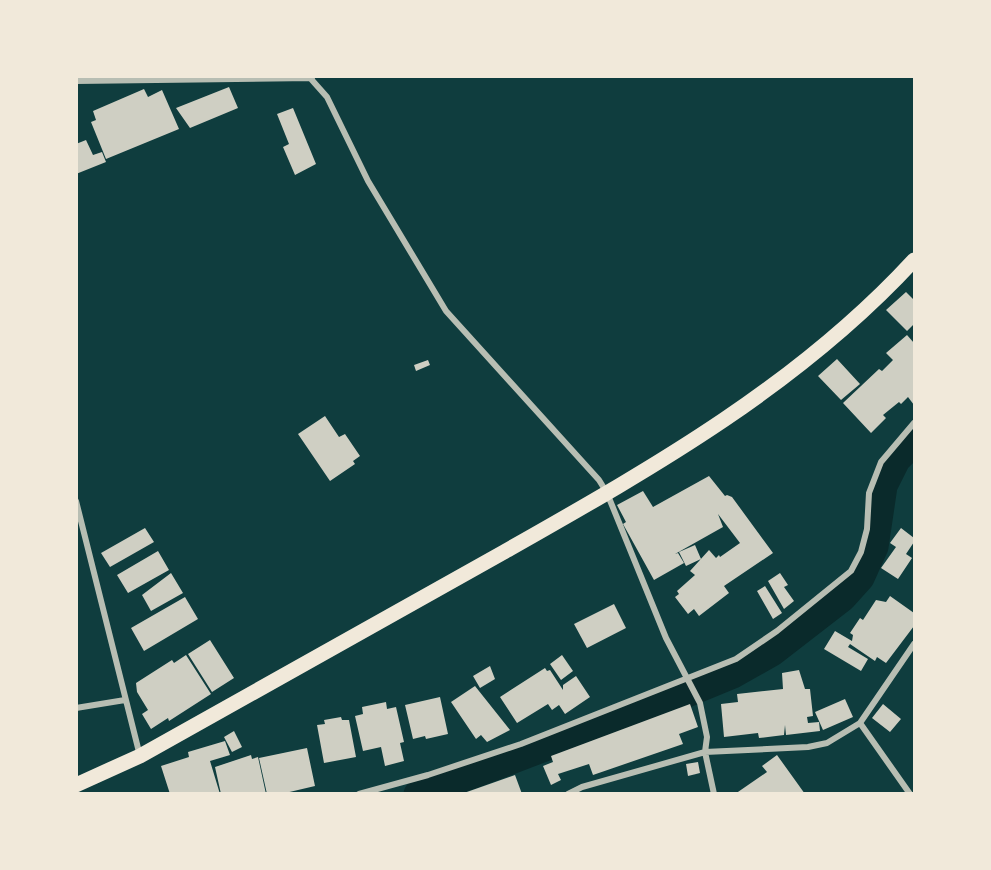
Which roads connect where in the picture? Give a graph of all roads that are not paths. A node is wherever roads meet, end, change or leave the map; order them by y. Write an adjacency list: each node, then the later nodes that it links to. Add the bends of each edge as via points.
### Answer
1 (313, 78): 2 (street); 5 (street, via 368,180 447,311)
2 (76, 81)
3 (913, 266): 5 (main road, via 792,373 705,435)
4 (915, 423): 8 (street, via 881,462 869,493 861,552 851,571 794,619 736,658)
5 (607, 493): 8 (street, via 666,638); 13 (main road)
6 (76, 501): 9 (street)
7 (915, 645): 11 (street)
8 (688, 679): 12 (street, via 700,703 707,737); 15 (street, via 521,744)
9 (125, 700): 10 (street); 13 (street)
10 (76, 708)
11 (860, 723): 12 (street, via 827,743 808,747); 18 (street)
12 (705, 752): 16 (street); 17 (street)
13 (140, 756): 14 (main road)
14 (76, 785)
15 (359, 794)
16 (568, 794)
17 (714, 794)
18 (910, 794)

